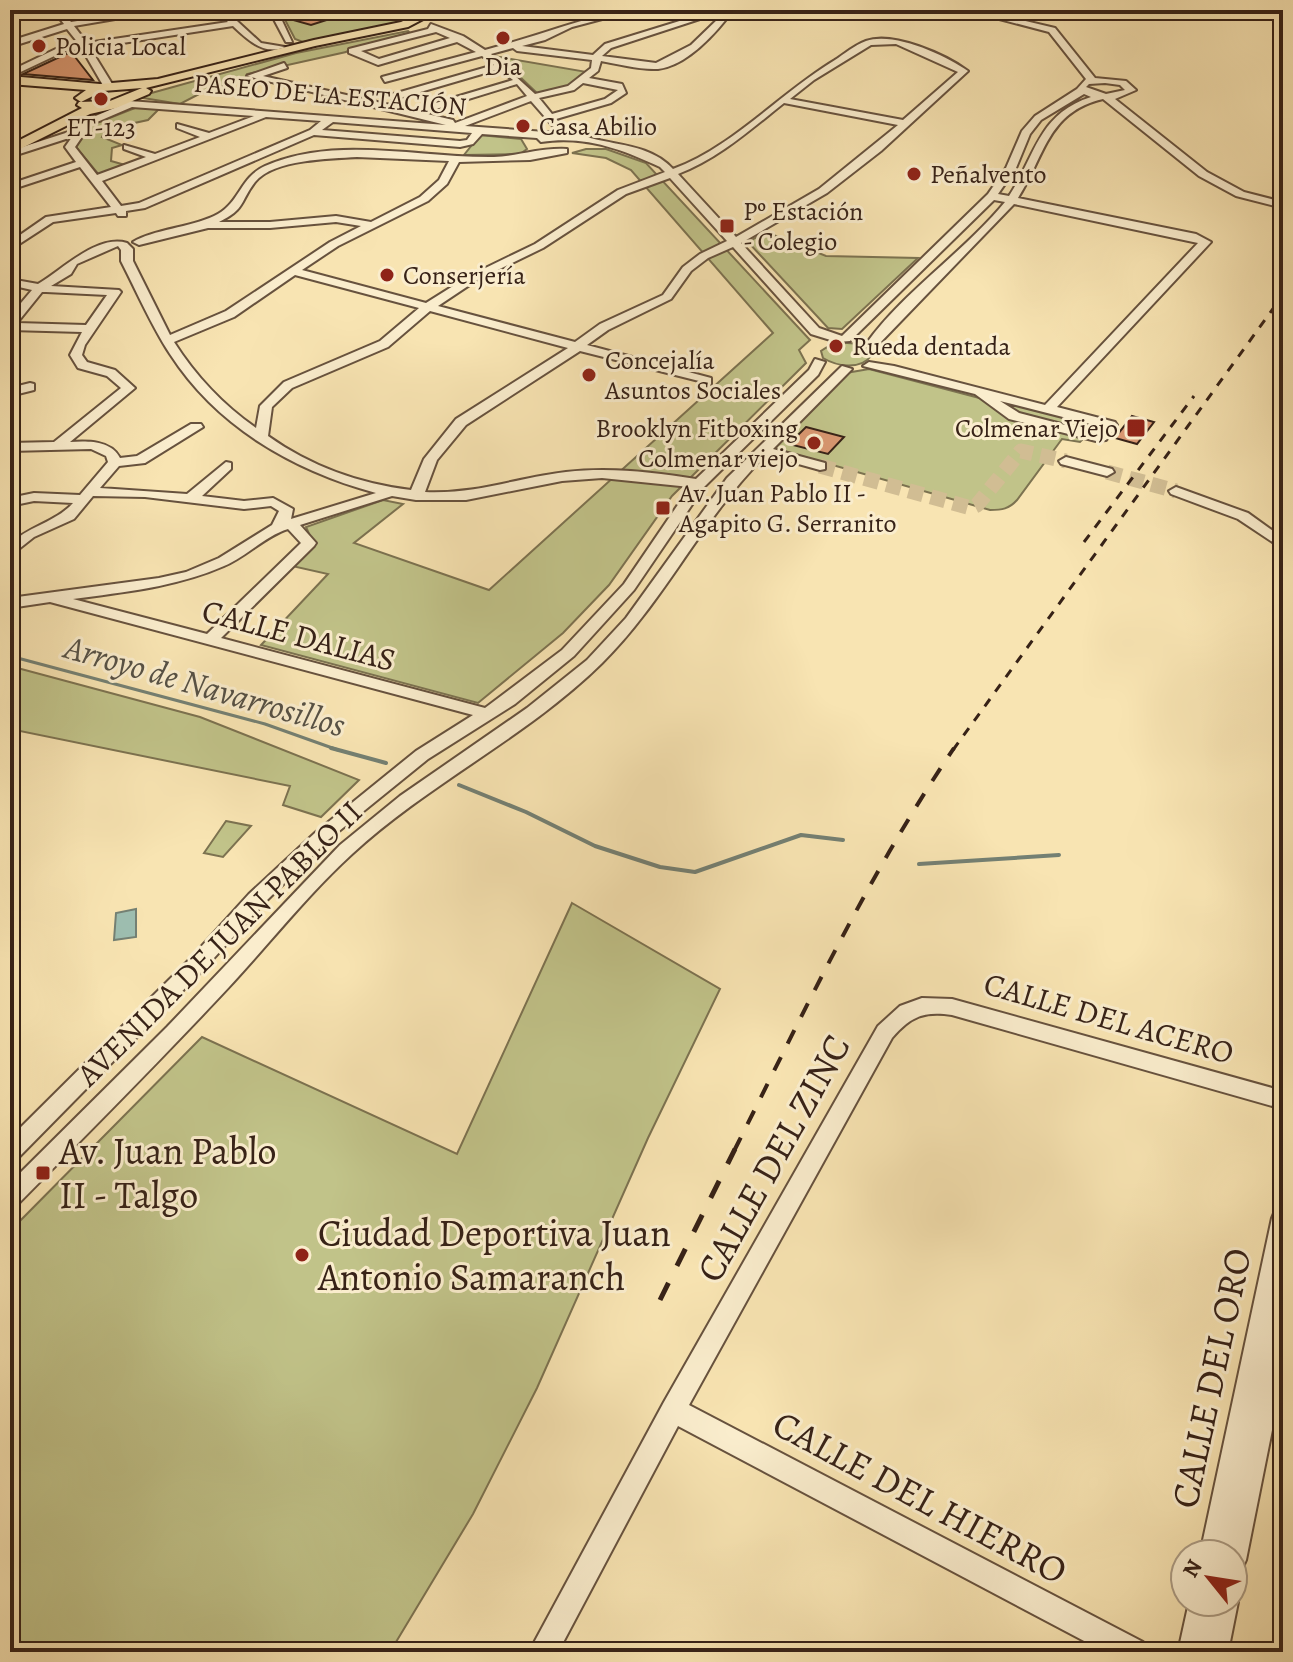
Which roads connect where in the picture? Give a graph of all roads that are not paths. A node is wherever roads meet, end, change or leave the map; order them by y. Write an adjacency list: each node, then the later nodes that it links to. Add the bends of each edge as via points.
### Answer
1 (22, 10): 11 (street)
2 (57, 10): 16 (street)
3 (164, 10): 12 (street)
4 (220, 10): 15 (street)
5 (273, 10): 22 (street)
6 (632, 10): 23 (street)
7 (969, 10): 36 (street, via 1058,33 1090,75)
8 (982, 10): 34 (street, via 1068,32)
9 (709, 11): 10 (street); 25 (street, via 608,46 598,54)
10 (721, 12): 25 (street, via 724,17 711,33 668,63 644,66)
11 (10, 13)
12 (123, 13): 16 (street); 18 (street)
13 (431, 18): 19 (street); 22 (main road); 27 (street, via 352,51); 37 (main road)
14 (180, 19): 17 (street)
15 (236, 23): 17 (street); 22 (street, via 259,45)
16 (70, 25): 20 (street); 21 (street)
17 (193, 29): 18 (street)
18 (146, 37): 21 (street)
19 (460, 38): 24 (street); 27 (street)
20 (10, 44)
21 (84, 45): 28 (street); 37 (street)
22 (284, 46): 37 (main road)
23 (510, 46): 24 (street); 25 (street)
24 (481, 52): 30 (street); 31 (street)
25 (599, 60): 33 (street)
26 (10, 61): 28 (street)
27 (378, 62): 31 (street)
28 (32, 63): 32 (street)
29 (284, 66): 42 (street, via 252,76)
30 (499, 66): 35 (street); 42 (street)
31 (385, 79): 42 (street)
32 (10, 80): 37 (main road); 43 (main road, via 70,92)
33 (583, 80): 40 (street); 48 (street, via 623,91 608,101)
34 (1105, 80): 36 (street); 39 (street, via 1130,88)
35 (519, 81): 40 (street); 46 (street)
36 (1087, 85): 38 (street); 71 (street, via 1025,133)
37 (119, 95): 43 (main road); 43 (main road); 47 (street, PASEO DE LA ESTACIÓN, via 148,105); 53 (street)
38 (1104, 96): 39 (street); 44 (street); 45 (street)
39 (1121, 96): 73 (street, via 1211,173)
40 (533, 97): 48 (street); 52 (street)
41 (782, 100): 50 (street); 50 (street, via 841,58 882,40 897,41 963,69 963,75); 68 (street)
42 (394, 102): 46 (street)
43 (84, 106): 63 (main road)
44 (1073, 108): 45 (street, via 1097,103); 72 (street, via 1042,135)
45 (1124, 109): 73 (street, via 1203,174 1240,194)
46 (415, 112): 52 (street, via 450,122)
47 (258, 117): 49 (street, PASEO DE LA ESTACIÓN); 58 (street)
48 (550, 118): 57 (street)
49 (331, 119): 52 (street, PASEO DE LA ESTACIÓN); 55 (street)
50 (903, 123): 79 (street, via 823,191)
51 (180, 126): 58 (street)
52 (452, 128): 54 (street, PASEO DE LA ESTACIÓN)
53 (80, 131): 63 (street); 67 (street, via 70,147)
54 (479, 131): 55 (street, via 460,144); 56 (street, PASEO DE LA ESTACIÓN)
55 (313, 132): 78 (street, via 141,206)
56 (508, 133): 57 (street, PASEO DE LA ESTACIÓN); 60 (street, PASEO DE LA ESTACIÓN)
57 (555, 133): 59 (street, PASEO DE LA ESTACIÓN); 60 (street)
58 (210, 137): 64 (street)
59 (572, 141): 62 (street); 68 (street, via 639,152)
60 (536, 145): 62 (street, PASEO DE LA ESTACIÓN); 66 (street, via 527,155)
61 (127, 147): 64 (street)
62 (563, 151): 66 (street)
63 (10, 152)
64 (155, 157): 69 (street)
65 (456, 158): 66 (street); 75 (street, via 300,159 256,176 238,205); 76 (street, via 434,191)
66 (514, 158)
67 (82, 163): 69 (street); 70 (street)
68 (673, 175): 79 (street); 84 (street, via 622,192)
69 (97, 179): 78 (street)
70 (10, 187)
71 (992, 196): 72 (street); 89 (street)
72 (1012, 200): 91 (street); 100 (street, via 1205,242)
73 (1283, 203)
74 (50, 219): 77 (street); 78 (street); 80 (street)
75 (218, 222): 76 (street, via 270,225 336,219); 78 (street, via 165,234)
76 (372, 225): 81 (street)
77 (19, 229)
78 (126, 234): 83 (street, via 73,262 67,272); 90 (street, via 127,261)
79 (734, 242): 92 (street); 93 (street, via 697,261 667,297 619,318)
80 (10, 247)
81 (292, 271): 84 (street); 90 (street, via 230,314)
82 (10, 282): 83 (street)
83 (39, 288): 86 (street); 88 (street, via 115,292)
84 (428, 307): 87 (street); 102 (street, via 384,344 288,385 271,399)
85 (522, 316): 87 (street)
86 (10, 325): 88 (street)
87 (505, 328): 93 (street)
88 (90, 329): 107 (street, via 76,355 82,365 111,373 129,388)
89 (841, 338): 91 (street); 92 (street)
90 (168, 340): 103 (street, via 207,392)
91 (872, 344): 94 (street, via 879,351)
92 (818, 345): 95 (street); 115 (street, AVENIDA DE JUAN PABLO II, via 814,372)
93 (578, 347): 96 (street); 119 (street, via 461,422 431,459)
94 (873, 364): 95 (street); 99 (street)
95 (846, 369): 109 (street, AVENIDA DE JUAN PABLO II)
96 (707, 381)
97 (30, 387): 98 (street)
98 (10, 392)
99 (980, 393): 100 (street); 105 (street, via 1014,416)
100 (1048, 409): 101 (street)
101 (1080, 417): 105 (street, via 1082,427); 105 (street, via 1110,425 1101,437)
102 (262, 419): 103 (street); 106 (street)
103 (243, 424): 106 (street)
104 (196, 427): 111 (street, via 140,460)
105 (1069, 430)
106 (261, 436): 118 (street)
107 (59, 444): 108 (street); 111 (street, via 103,448)
108 (10, 447)
109 (762, 450): 113 (street); 128 (street, AVENIDA DE JUAN PABLO II, via 715,501)
110 (1066, 461): 114 (street)
111 (115, 462): 117 (street)
112 (226, 466): 120 (street)
113 (820, 466)
114 (1107, 472)
115 (699, 484): 119 (street, via 653,476 578,474 477,495); 125 (street, AVENIDA DE JUAN PABLO II)
116 (1176, 491): 123 (street, via 1243,516)
117 (89, 495): 120 (street, via 145,493); 121 (street); 124 (street, via 69,516 29,534)
118 (364, 495): 119 (street); 122 (street)
119 (416, 496)
120 (189, 500): 122 (street, via 280,504 286,509)
121 (10, 502)
122 (284, 527): 126 (street, via 208,569); 129 (street, via 309,543)
123 (1283, 545)
124 (10, 552)
125 (620, 598): 128 (street); 130 (street, AVENIDA DE JUAN PABLO II, via 568,653)
126 (87, 599): 127 (street, CALLE DALIAS); 129 (street, CALLE DALIAS)
127 (10, 603)
128 (645, 605): 132 (street, AVENIDA DE JUAN PABLO II, via 595,662 543,705 346,849)
129 (210, 640): 130 (street, CALLE DALIAS)
130 (487, 714): 131 (street, AVENIDA DE JUAN PABLO II, via 422,755 357,806)
131 (214, 946): 132 (street); 135 (street, AVENIDA DE JUAN PABLO II)
132 (245, 957): 136 (street, AVENIDA DE JUAN PABLO II)
133 (917, 1005): 134 (street, CALLE DEL ACERO, via 952,1007); 139 (street, CALLE DEL ZINC, via 885,1032)
134 (1283, 1100)
135 (10, 1152)
136 (10, 1197)
137 (1283, 1218): 140 (street, CALLE DEL ORO)
138 (1283, 1315): 141 (street, CALLE DEL ORO)
139 (673, 1410): 144 (street, CALLE DEL ZINC); 145 (street, CALLE DEL HIERRO)
140 (1216, 1538)
141 (1237, 1538)
142 (1199, 1618): 146 (street)
143 (1221, 1618): 147 (street)
144 (543, 1652)
145 (1133, 1652)
146 (1192, 1652)
147 (1214, 1652)

